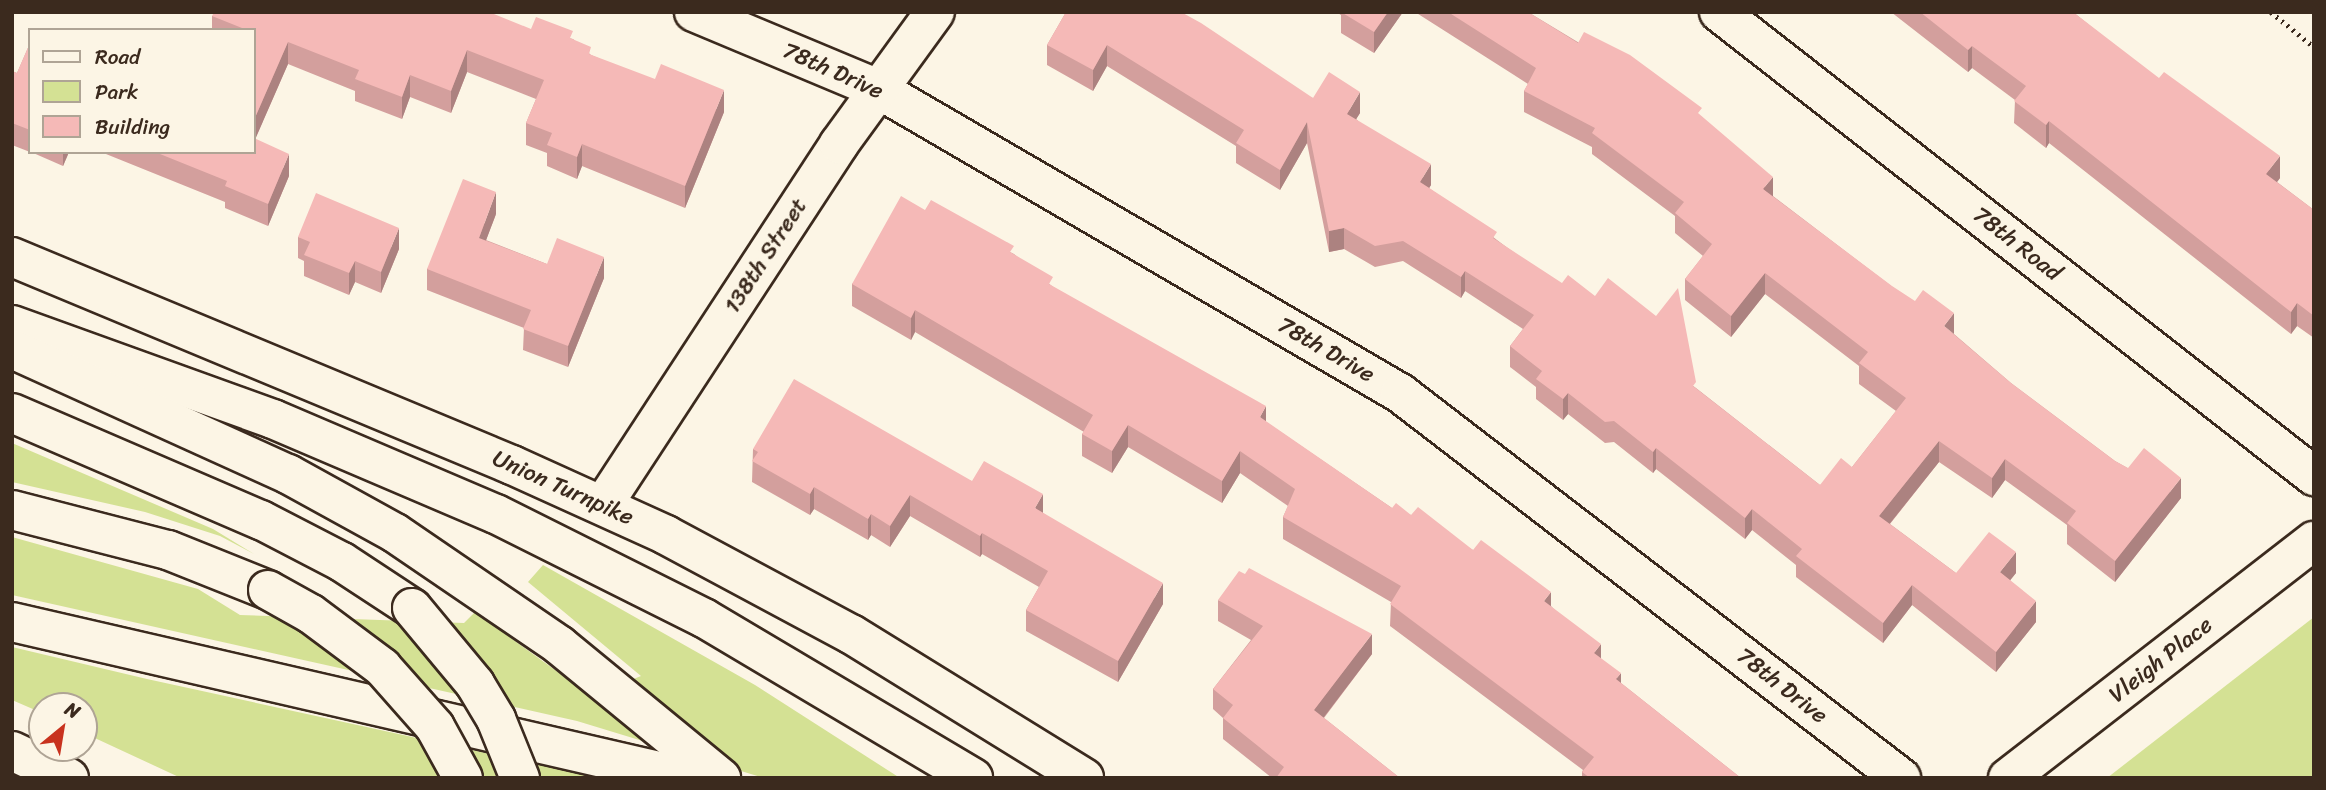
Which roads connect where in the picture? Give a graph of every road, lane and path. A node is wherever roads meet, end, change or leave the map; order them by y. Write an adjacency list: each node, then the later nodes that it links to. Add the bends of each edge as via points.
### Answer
1 (694, 12): 6 (main road, 78th Drive)
2 (935, 12): 6 (main road, 138th Street)
3 (1719, 12): 11 (main road, 78th Road)
4 (2272, 12): 5 (path)
5 (2314, 47)
6 (878, 89): 12 (main road, 138th Street); 24 (main road, 78th Drive, via 1400,393)
7 (12, 257): 12 (main road, Union Turnpike)
8 (12, 325): 22 (main road, via 273,419 496,514 704,618)
9 (12, 349): 21 (main road, via 109,397 229,446 341,502 444,565 604,679)
10 (12, 413): 19 (main road, bridge, via 261,520 342,562 412,608 475,684 496,719)
11 (2314, 476)
12 (603, 505): 23 (main road, Union Turnpike, via 851,634)
13 (12, 510): 18 (main road, bridge, via 167,550 268,590 346,638 410,694 442,738)
14 (2314, 541): 25 (main road, Vleigh Place)
15 (12, 622): 20 (main road)
16 (12, 751): 17 (main road)
17 (69, 778)
18 (463, 778)
19 (520, 778)
20 (689, 778)
21 (722, 778)
22 (973, 778)
23 (1084, 778)
24 (1901, 778)
25 (2008, 778)

